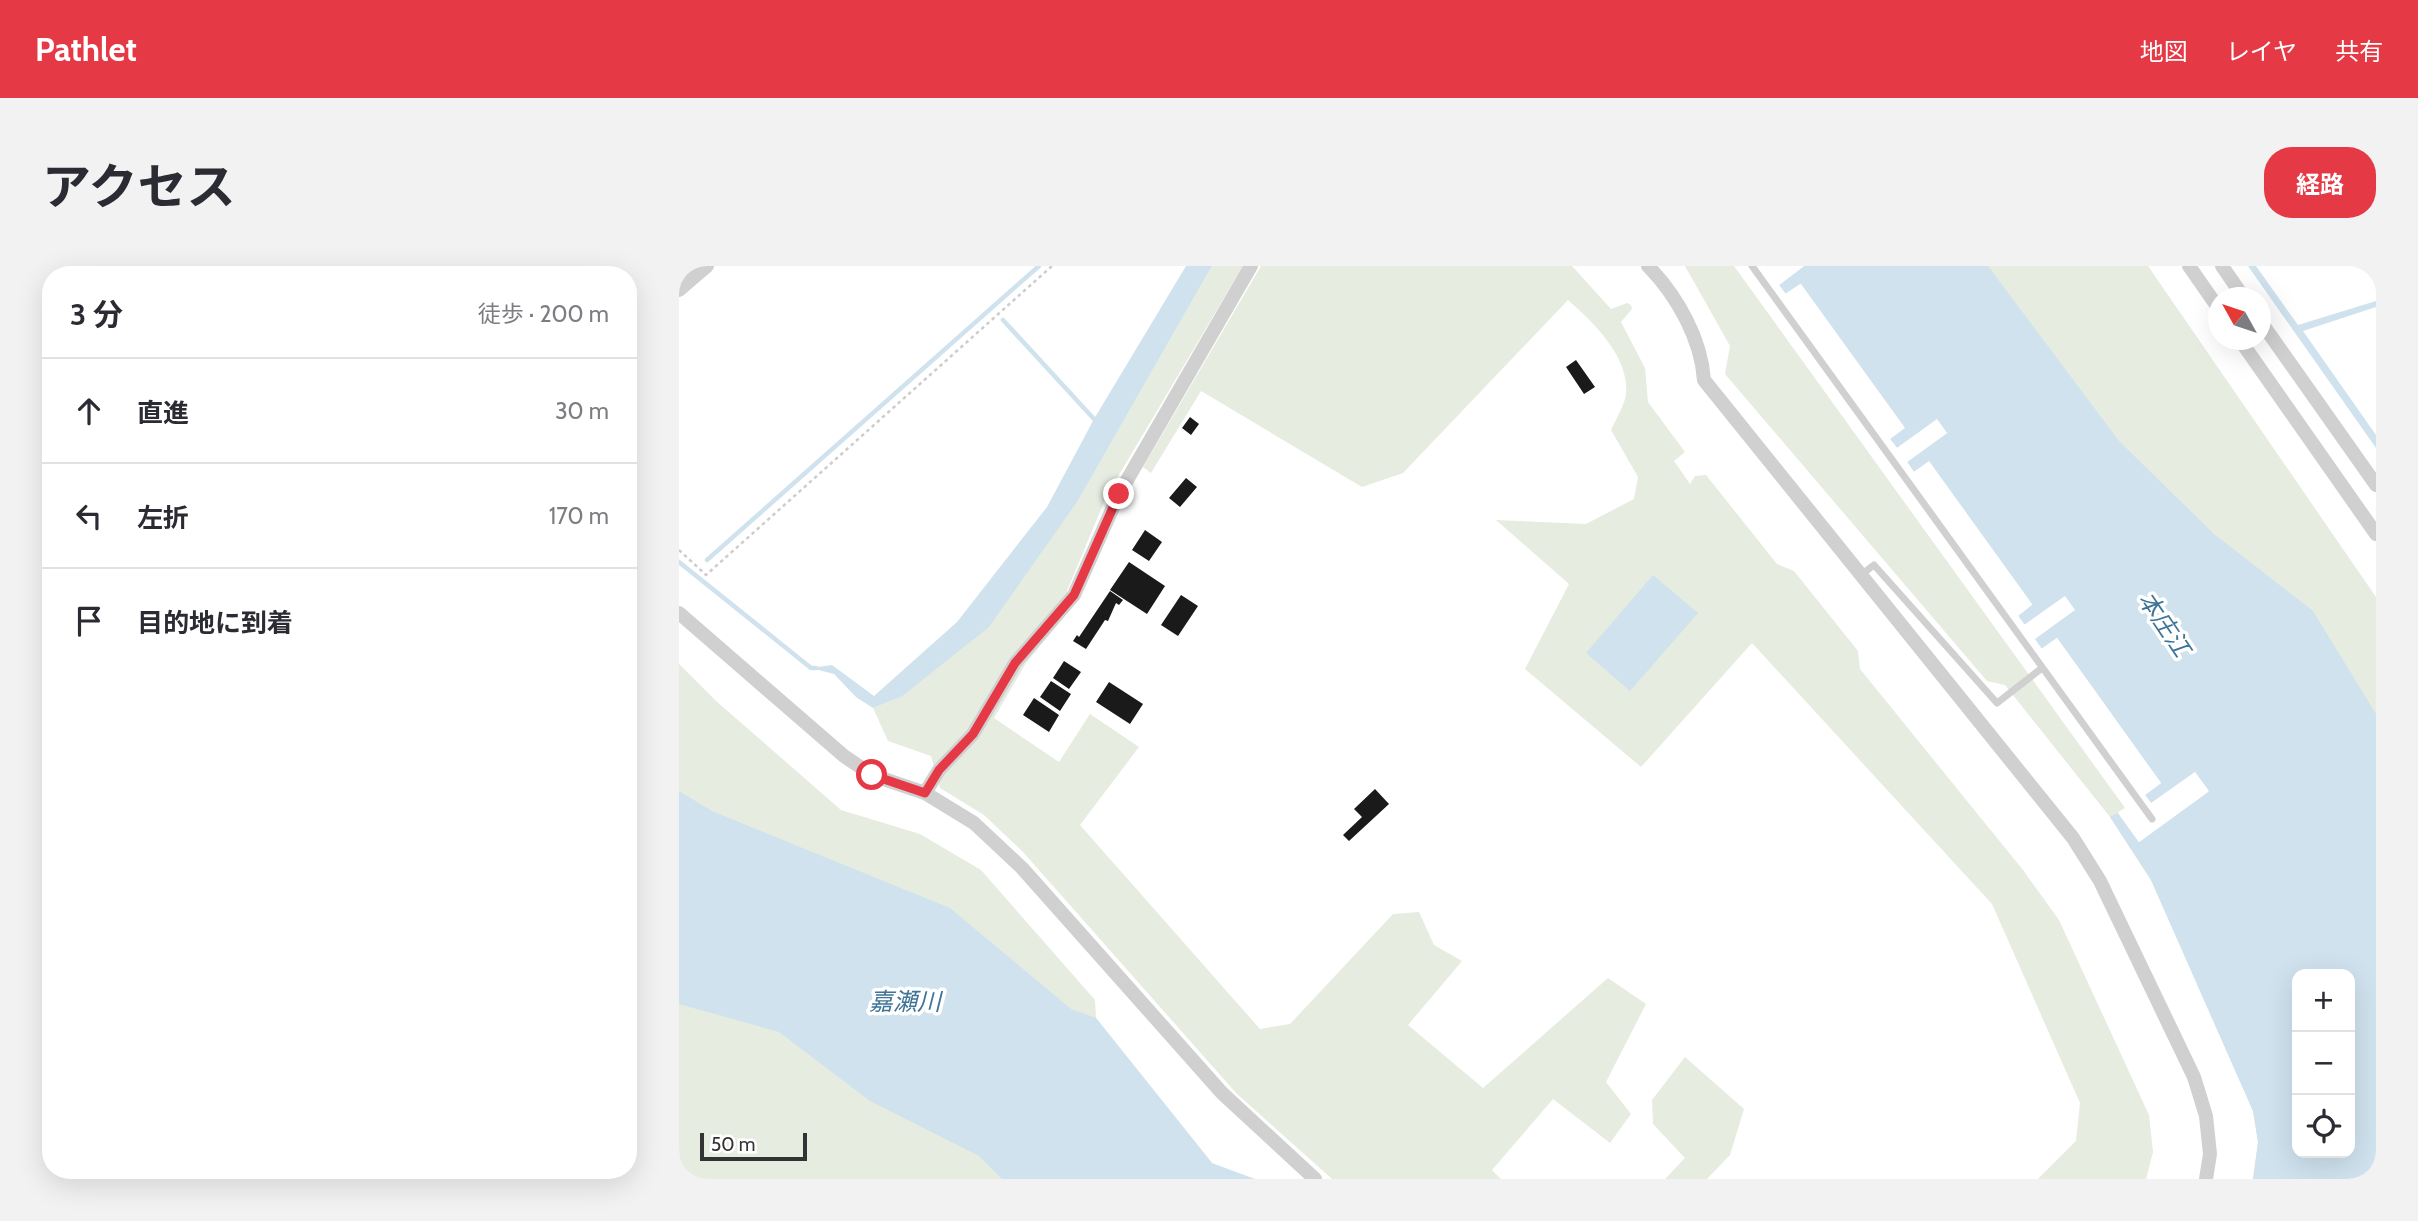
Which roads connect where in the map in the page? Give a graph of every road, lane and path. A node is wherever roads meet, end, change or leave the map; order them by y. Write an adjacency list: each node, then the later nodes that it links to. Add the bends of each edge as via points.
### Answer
1 (707, 266): 9 (street)
2 (1052, 266): 15 (path, via 706,575)
3 (1251, 266): 19 (street, via 1119,494 1074,595 1015,663 973,734 939,770)
4 (1648, 266): 22 (street, via 1689,323 1703,380 2073,838 2100,881 2194,1077 2206,1116 2210,1154)
5 (1752, 266): 18 (lane)
6 (2189, 266): 10 (street)
7 (2222, 266): 8 (street)
8 (2236, 287)
9 (679, 290)
10 (2208, 294)
11 (2271, 337): 13 (street)
12 (2247, 350): 14 (street)
13 (2376, 485)
14 (2376, 534)
15 (679, 550)
16 (1866, 572): 18 (lane, via 1874,565 1997,702)
17 (679, 613): 19 (street, via 843,756 872,775)
18 (2042, 668): 20 (lane)
19 (925, 793): 21 (street, via 974,823 1022,868 1222,1093)
20 (2152, 819)
21 (1315, 1179)
22 (2206, 1179)

